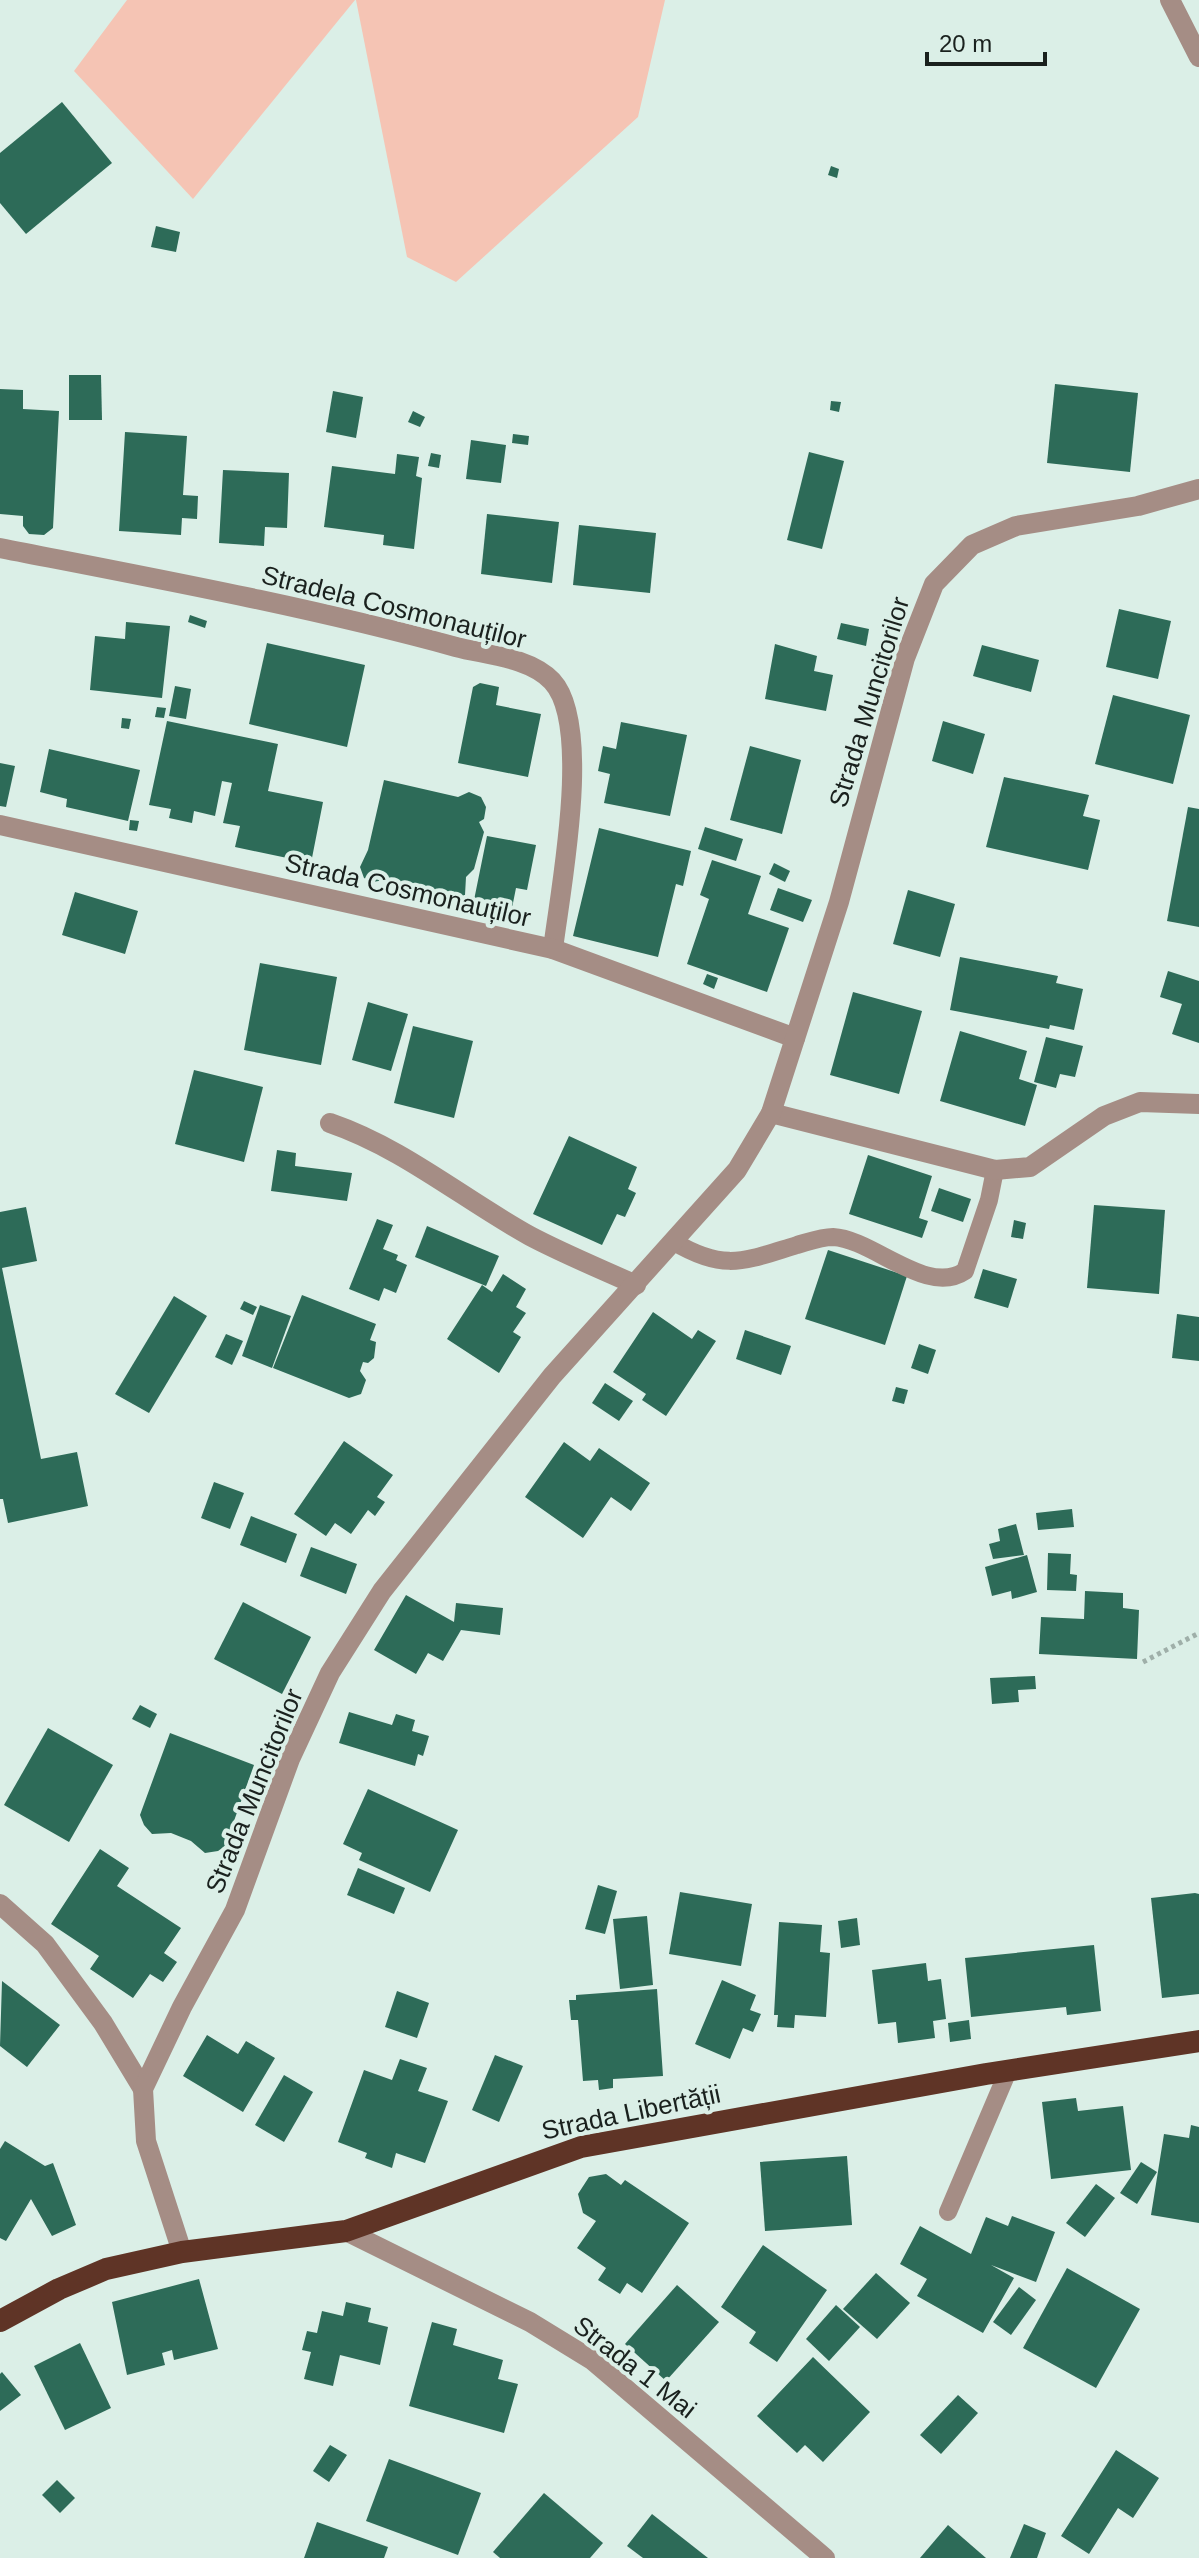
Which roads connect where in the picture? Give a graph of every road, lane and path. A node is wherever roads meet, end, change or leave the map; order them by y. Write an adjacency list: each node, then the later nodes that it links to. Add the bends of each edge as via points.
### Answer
1 (1170, 0): 2 (street)
2 (1199, 57)
3 (1199, 489): 7 (street, Strada Muncitorilor, via 1138,506 1016,526 972,545 934,584 905,658 839,902)
4 (0, 548): 6 (street, Stradela Cosmonauților, via 363,621 524,663 552,681 572,735 571,799)
5 (0, 825): 6 (street, Strada Cosmonauților)
6 (553, 949): 7 (street, Strada Cosmonauților)
7 (795, 1038): 9 (street, Strada Muncitorilor)
8 (1199, 1104): 11 (street, via 1140,1102 1104,1116 1030,1167)
9 (771, 1113): 11 (street); 12 (street, Strada Muncitorilor, via 737,1170)
10 (330, 1123): 13 (street, via 405,1158 531,1236)
11 (995, 1170): 12 (lane, via 965,1271 955,1278 934,1278 833,1237 741,1263)
12 (674, 1242): 13 (street, Strada Muncitorilor)
13 (636, 1285): 19 (street, Strada Muncitorilor, via 552,1376 382,1591 330,1673 290,1759 235,1910)
14 (1199, 1633): 15 (path)
15 (1143, 1662)
16 (0, 1904): 19 (street, via 45,1944)
17 (1199, 2041): 18 (highway, Strada Libertății)
18 (1008, 2071): 20 (lane); 21 (highway, Strada Libertății, via 581,2147)
19 (143, 2089): 22 (street, Strada Muncitorilor, via 146,2141)
20 (948, 2212)
21 (346, 2231): 22 (highway, Strada Libertății); 24 (street, Strada 1 Mai, via 530,2322 592,2360)
22 (182, 2252): 23 (highway, Strada Libertății, via 106,2269)
23 (0, 2321)
24 (825, 2558)

